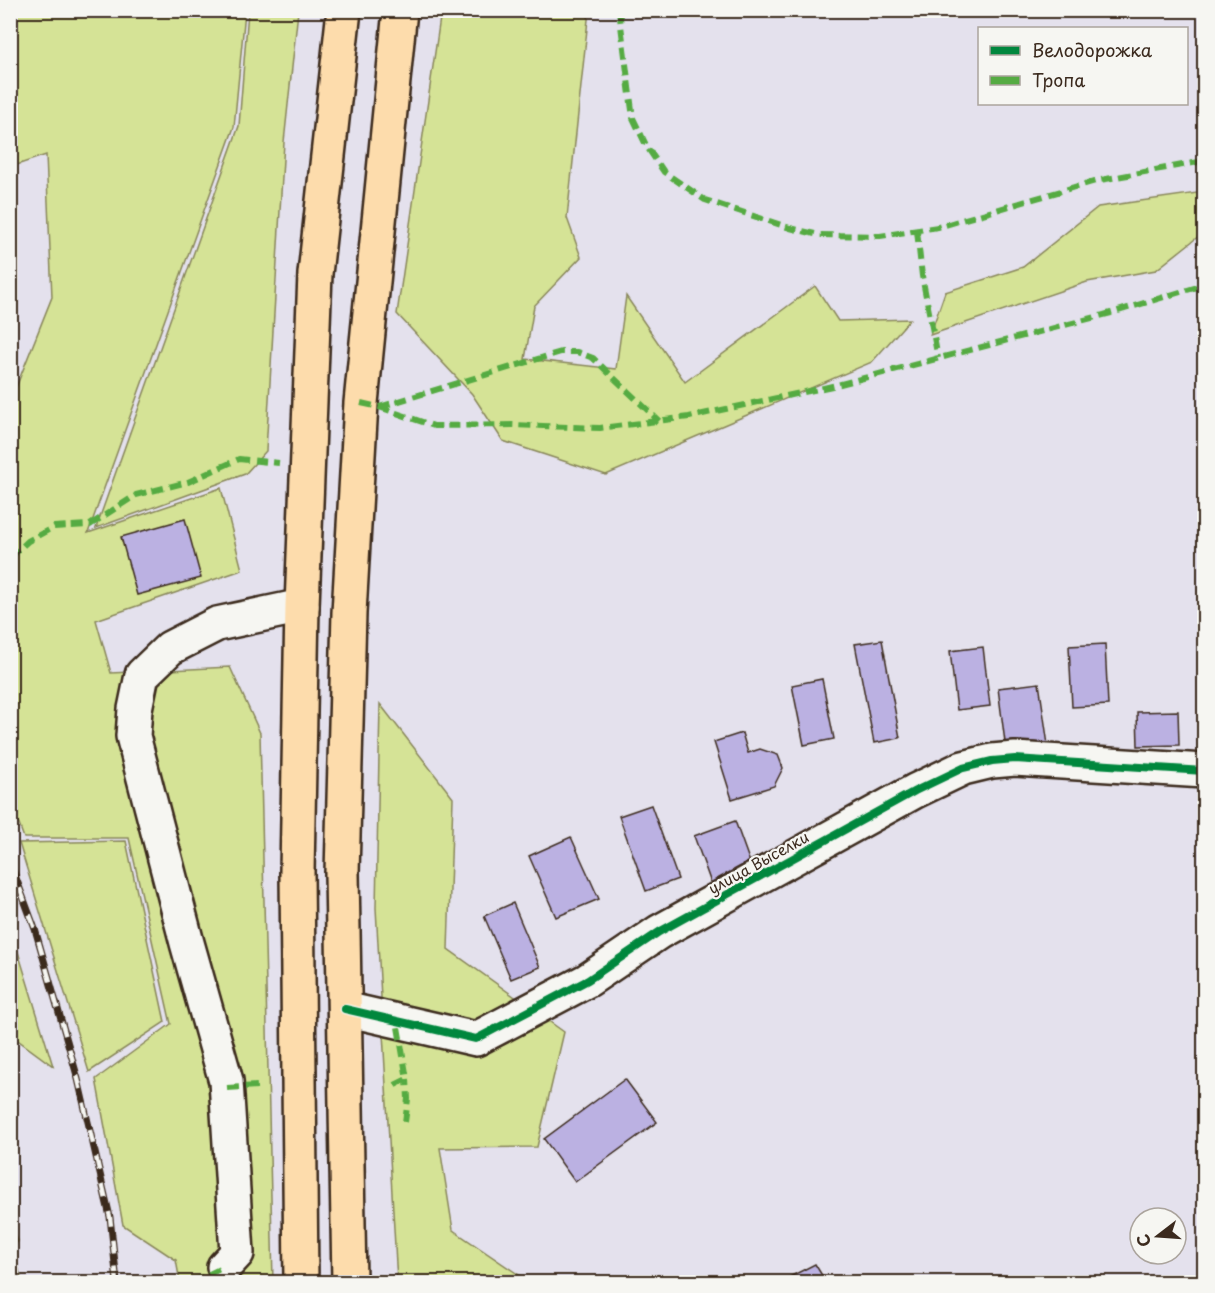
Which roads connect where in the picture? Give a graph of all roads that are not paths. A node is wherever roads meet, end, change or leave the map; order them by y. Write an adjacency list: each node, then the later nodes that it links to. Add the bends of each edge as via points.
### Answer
1 (344, 10): 3 (main road, via 315,274)
2 (400, 10): 5 (main road, via 361,403 351,578 342,873)
3 (302, 606): 6 (street, via 217,624 170,648 142,675 135,709 133,736 226,1081 237,1253); 7 (main road, via 297,872)
4 (1204, 771): 5 (street, улица Выселки, via 1015,759 963,768 659,932 588,980 476,1039)
5 (345, 1009): 8 (main road)
6 (224, 1267)
7 (301, 1282)
8 (349, 1282)

